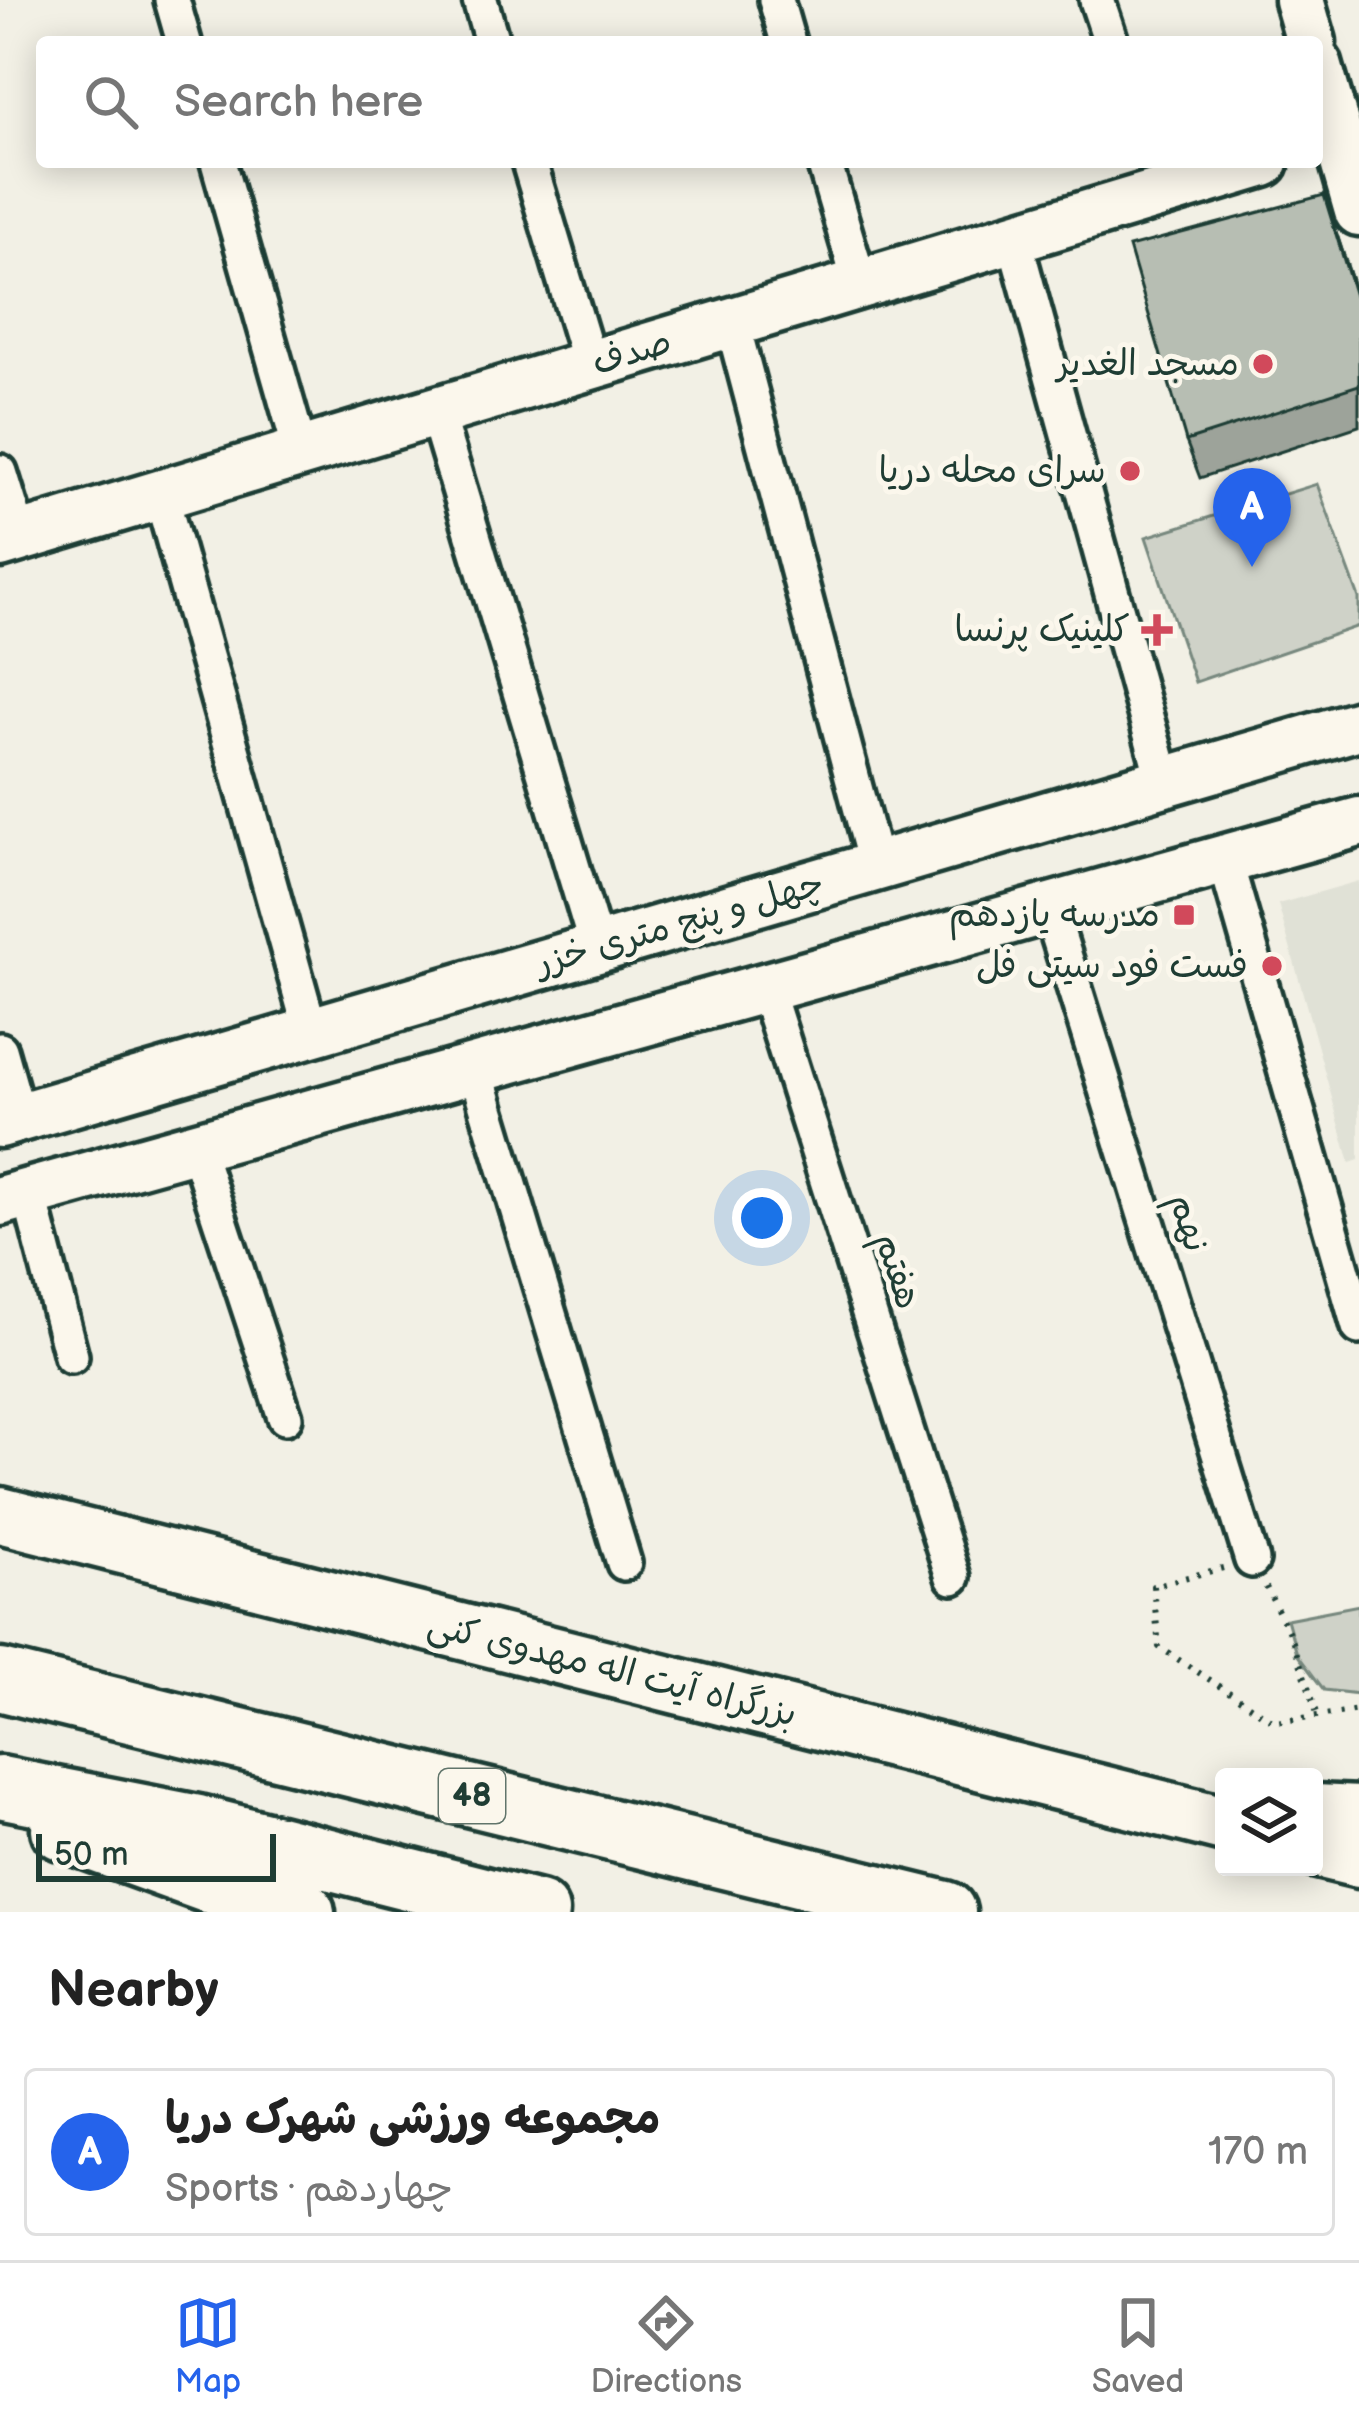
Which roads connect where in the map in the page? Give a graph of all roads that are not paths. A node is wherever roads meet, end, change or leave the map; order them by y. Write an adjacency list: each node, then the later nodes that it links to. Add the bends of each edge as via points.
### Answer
1 (172, 0): 6 (street)
2 (480, 0): 7 (street)
3 (776, 0): 8 (street)
4 (1097, 0): 9 (street)
5 (1299, 0): 10 (main road)
6 (182, 36)
7 (490, 36)
8 (786, 36)
9 (1109, 36)
10 (1309, 36)
11 (1323, 86): 12 (main road)
12 (1338, 140): 18 (main road)
13 (220, 168): 24 (street)
14 (531, 168): 22 (street)
15 (826, 168): 20 (street)
16 (1223, 168): 17 (main road, صدف)
17 (1155, 178): 19 (main road, صدف)
18 (1359, 211)
19 (1014, 238): 20 (main road, صدف); 29 (street)
20 (860, 284): 21 (main road, صدف)
21 (732, 322): 22 (main road, صدف); 32 (street)
22 (590, 365): 23 (main road, صدف)
23 (436, 412): 24 (main road, صدف); 34 (street)
24 (301, 452): 26 (main road, صدف)
25 (0, 472): 27 (street)
26 (161, 495): 27 (main road, صدف); 36 (street)
27 (10, 540)
28 (1359, 725): 29 (main road, چهل و پنج متری خزر)
29 (1164, 782): 32 (main road, چهل و پنج متری خزر)
30 (1359, 822): 31 (main road)
31 (1225, 860): 33 (main road); 42 (street)
32 (876, 867): 34 (main road, چهل و پنج متری خزر)
33 (1050, 909): 35 (main road); 48 (street, نهم)
34 (597, 948): 36 (main road, چهل و پنج متری خزر)
35 (766, 988): 38 (main road); 50 (street, هفتم)
36 (311, 1032): 39 (main road, چهل و پنج متری خزر)
37 (0, 1050): 39 (street)
38 (475, 1069): 40 (main road); 49 (street)
39 (10, 1120)
40 (196, 1147): 41 (main road); 44 (street)
41 (15, 1197): 43 (street)
42 (1359, 1327)
43 (70, 1356)
44 (285, 1417)
45 (0, 1493): 47 (main road)
46 (0, 1515): 47 (main road, بزرگراه آیت اله مهدوی کنی)
47 (163, 1558): 54 (main road, بزرگراه آیت اله مهدوی کنی)
48 (1252, 1560)
49 (624, 1563)
50 (953, 1577)
51 (0, 1680): 63 (highway, 48)
52 (0, 1787): 62 (highway, via 198,1826)
53 (0, 1806): 61 (highway)
54 (1164, 1807): 55 (main road); 58 (main road, بزرگراه آیت اله مهدوی کنی)
55 (1215, 1809)
56 (1323, 1813): 57 (main road)
57 (1359, 1814)
58 (1215, 1821)
59 (1323, 1851): 60 (main road)
60 (1359, 1860)
61 (304, 1912)
62 (538, 1912)
63 (944, 1912)

